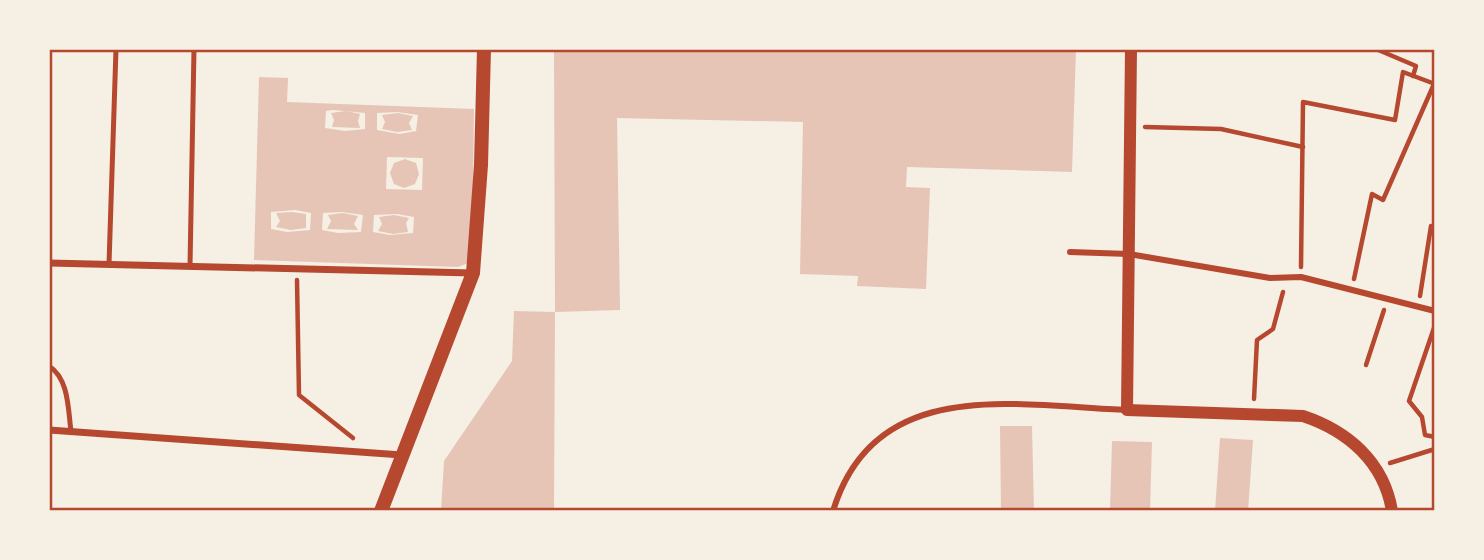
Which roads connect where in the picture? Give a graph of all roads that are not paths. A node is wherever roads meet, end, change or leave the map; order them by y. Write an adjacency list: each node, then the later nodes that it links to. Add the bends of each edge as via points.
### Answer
1 (116, 49): 8 (lane)
2 (194, 49): 9 (lane)
3 (484, 49): 10 (main road)
4 (1131, 49): 6 (street)
5 (1070, 252): 6 (street)
6 (1129, 254): 11 (street, via 1270,278 1301,277); 13 (street)
7 (49, 263): 8 (street)
8 (109, 264): 9 (street)
9 (190, 267): 10 (street)
10 (473, 273): 16 (main road)
11 (1435, 311)
12 (49, 366): 15 (lane, via 58,372 65,389)
13 (1127, 410): 18 (street, via 965,404 916,416 886,433 862,456); 19 (street, via 1303,416 1320,422 1348,438 1376,468)
14 (49, 430): 15 (street)
15 (71, 431): 16 (street)
16 (402, 455): 17 (main road)
17 (381, 511)
18 (833, 511)
19 (1392, 511)

